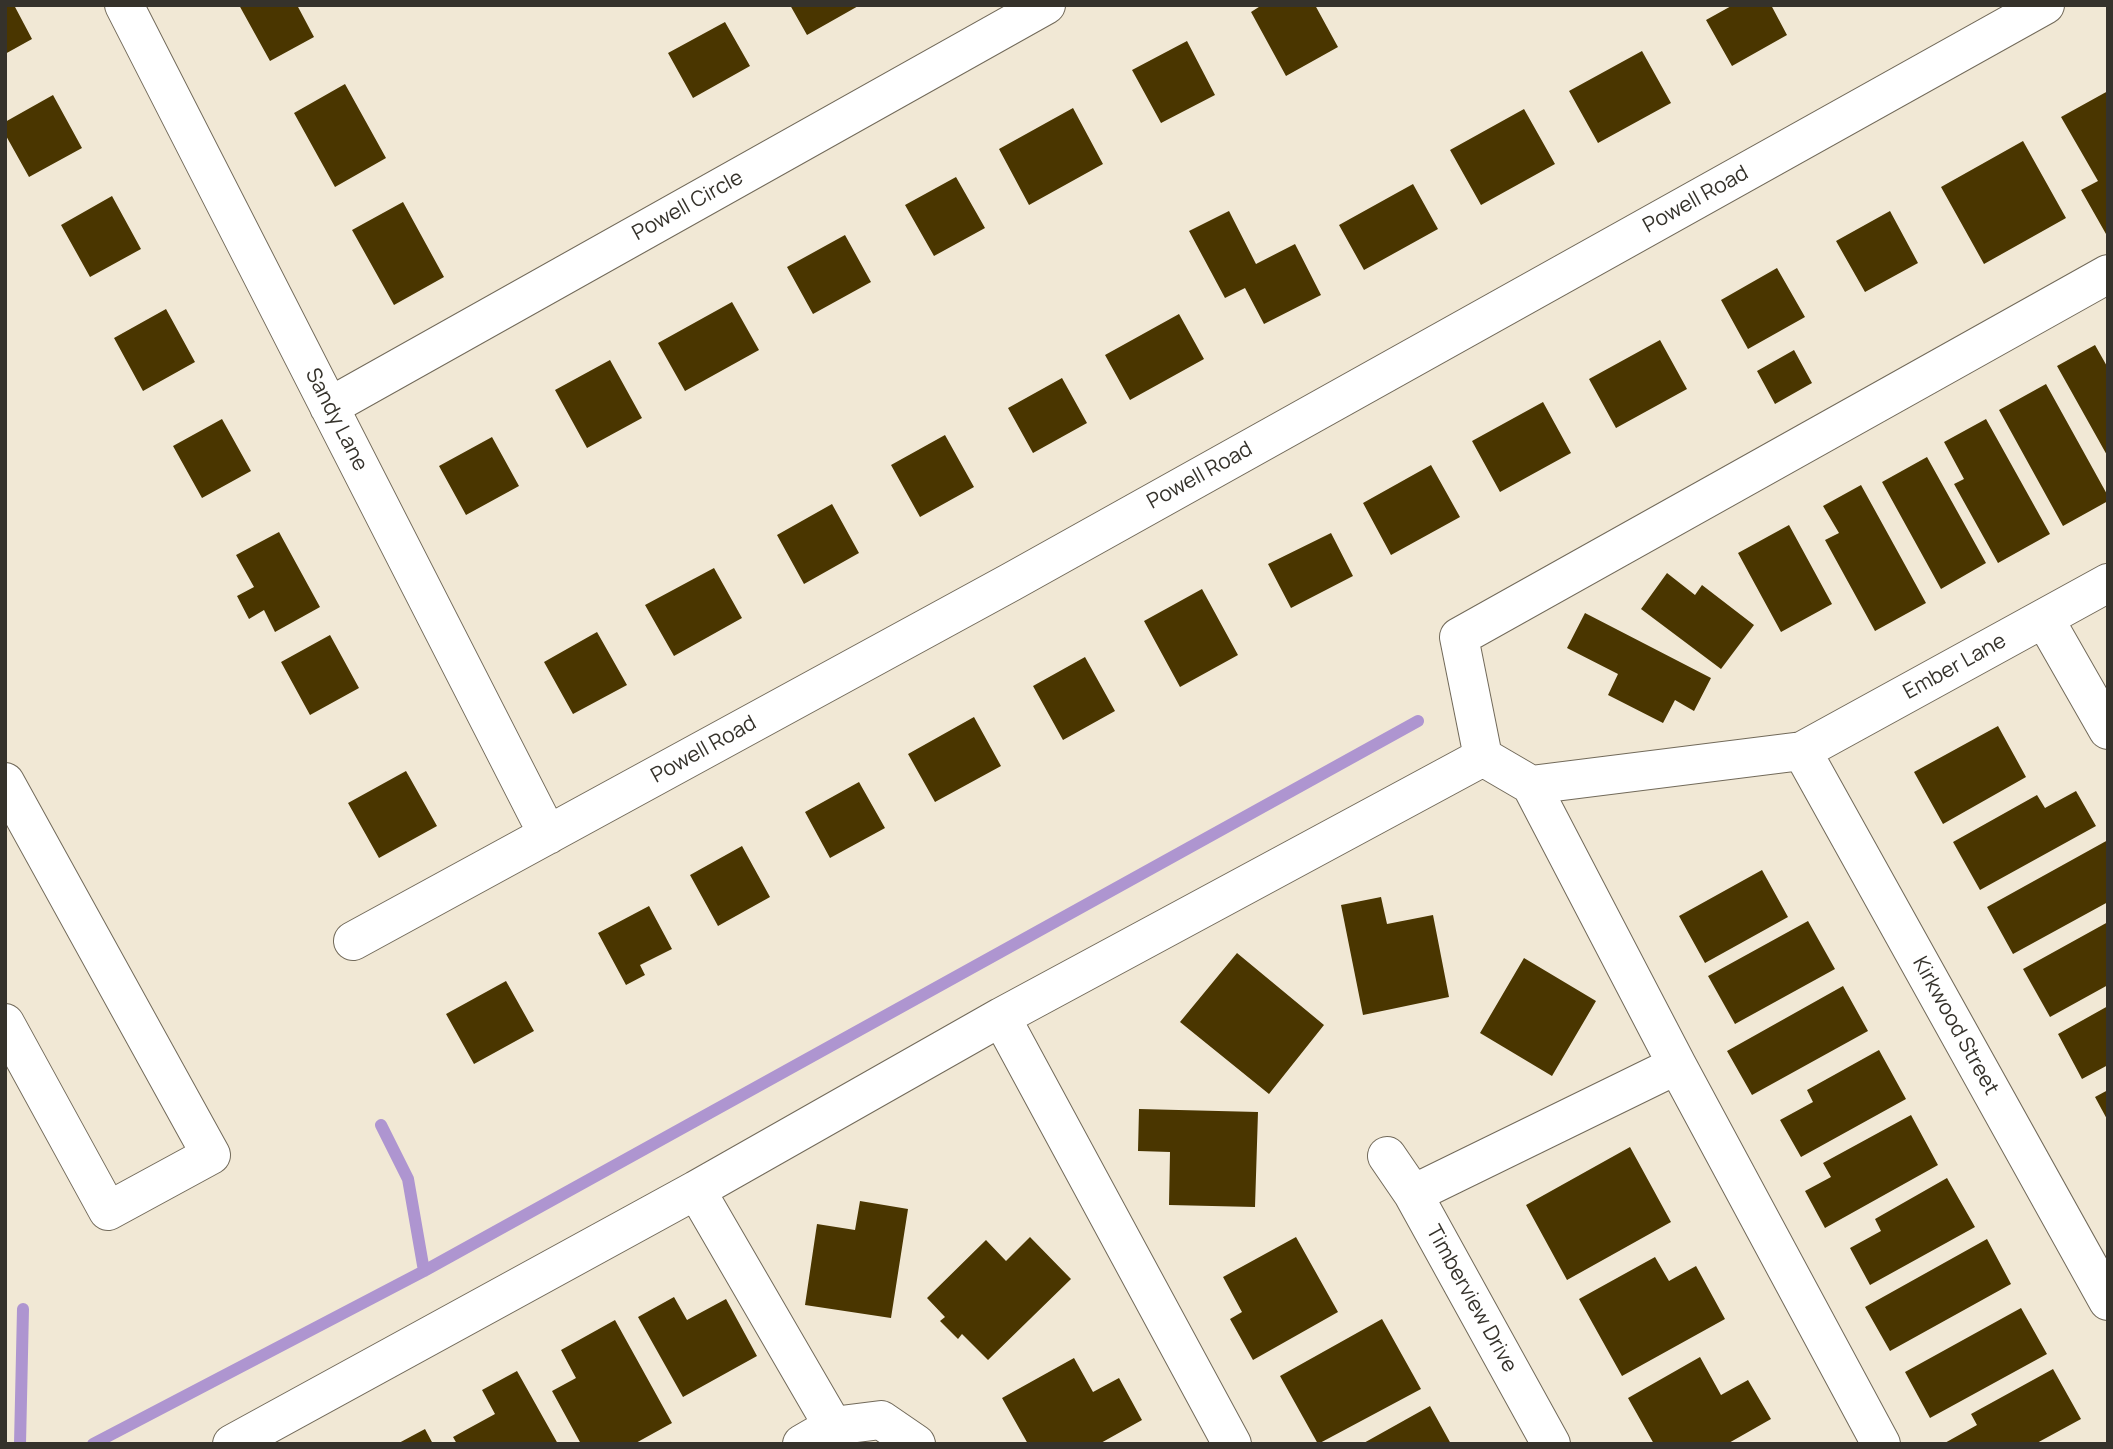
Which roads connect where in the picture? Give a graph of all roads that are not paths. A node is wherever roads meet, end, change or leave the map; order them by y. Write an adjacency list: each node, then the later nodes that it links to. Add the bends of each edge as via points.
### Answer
1 (124, 5): 5 (street, Sandy Lane)
2 (1046, 5): 5 (street, Powell Circle)
3 (2045, 5): 13 (street, Powell Road)
4 (2108, 274): 10 (street, via 1459,637)
5 (329, 407): 13 (street, Sandy Lane)
6 (2108, 583): 7 (street, Ember Lane)
7 (2045, 618): 8 (street); 9 (street, Ember Lane)
8 (2108, 730)
9 (1802, 751): 12 (street); 21 (street, Kirkwood Street)
10 (1483, 757): 12 (street); 15 (street)
11 (5, 782): 16 (street, via 211,1155 108,1211)
12 (1531, 785): 17 (street)
13 (548, 835): 14 (street, Powell Road)
14 (352, 941)
15 (1001, 1017): 19 (street); 25 (street)
16 (5, 1023)
17 (1677, 1065): 20 (street); 27 (street)
18 (1387, 1156): 20 (street, Timberview Drive)
19 (696, 1190): 22 (street); 23 (street)
20 (1413, 1194): 26 (street, Timberview Drive)
21 (2108, 1301)
22 (818, 1435): 24 (street, via 881,1420)
23 (232, 1444)
24 (916, 1444)
25 (1232, 1444)
26 (1551, 1444)
27 (1881, 1444)

